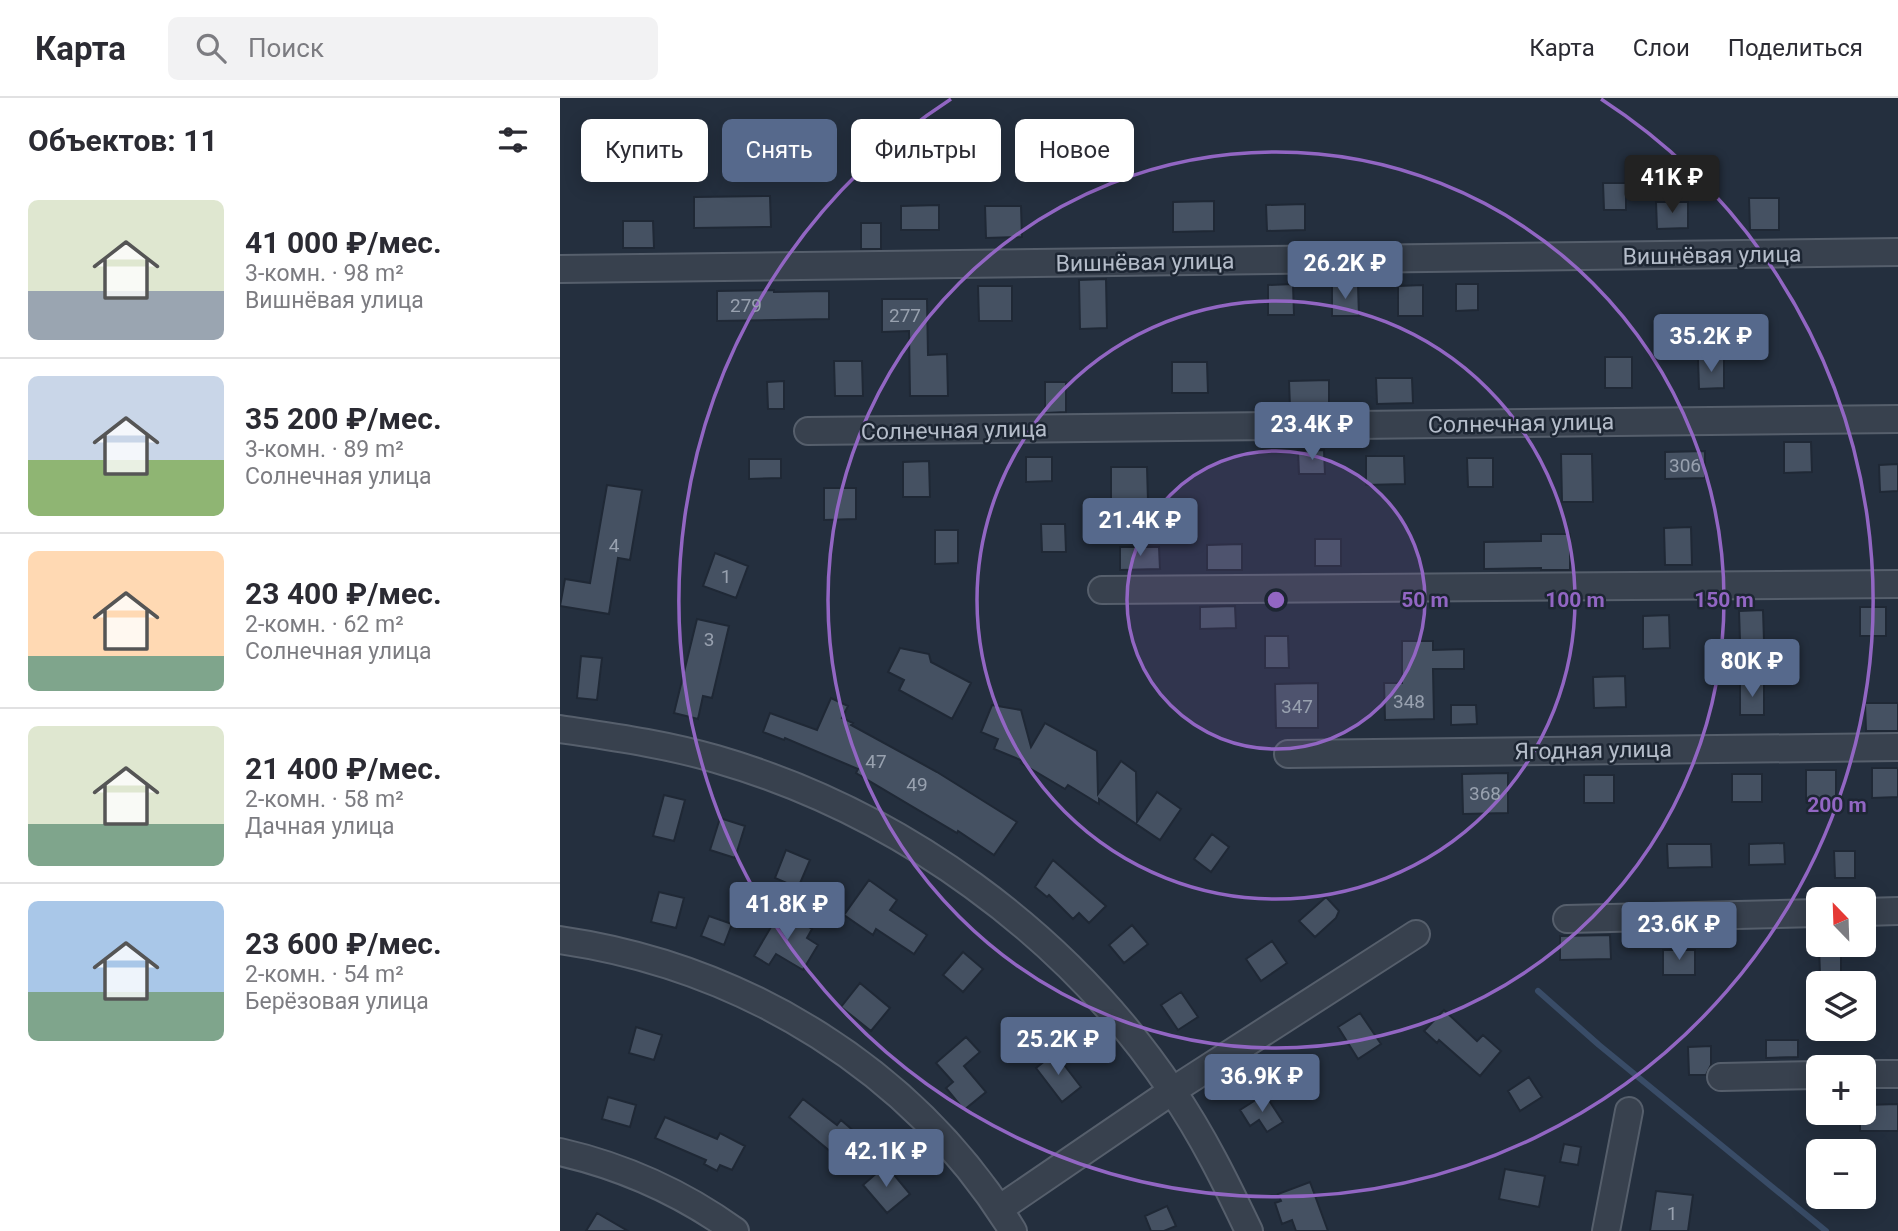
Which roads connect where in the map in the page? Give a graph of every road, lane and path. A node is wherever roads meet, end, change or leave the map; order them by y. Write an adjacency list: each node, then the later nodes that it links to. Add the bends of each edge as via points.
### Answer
1 (1898, 253): 2 (street, Вишнёвая улица)
2 (560, 269)
3 (1898, 419): 4 (street, Солнечная улица)
4 (808, 431)
5 (1898, 584): 6 (street)
6 (1102, 590)
7 (560, 729): 20 (street, via 716,759 794,786 868,820 939,862 1006,910 1067,965 1123,1025)
8 (1898, 747): 9 (street, Ягодная улица)
9 (1288, 754)
10 (1898, 911): 11 (street)
11 (1876, 912)
12 (1806, 913): 13 (street)
13 (1567, 919)
14 (1416, 934): 20 (street)
15 (560, 940): 23 (street, via 657,960 715,980 824,1037 920,1114 962,1159)
16 (1876, 1074): 17 (street)
17 (1898, 1074)
18 (1806, 1075): 19 (street)
19 (1721, 1077)
20 (1172, 1091): 23 (street); 25 (street, via 1215,1161)
21 (1629, 1111): 26 (street)
22 (560, 1152): 24 (street, via 636,1174 686,1198)
23 (1006, 1220)
24 (735, 1231)
25 (1249, 1231)
26 (1606, 1231)

